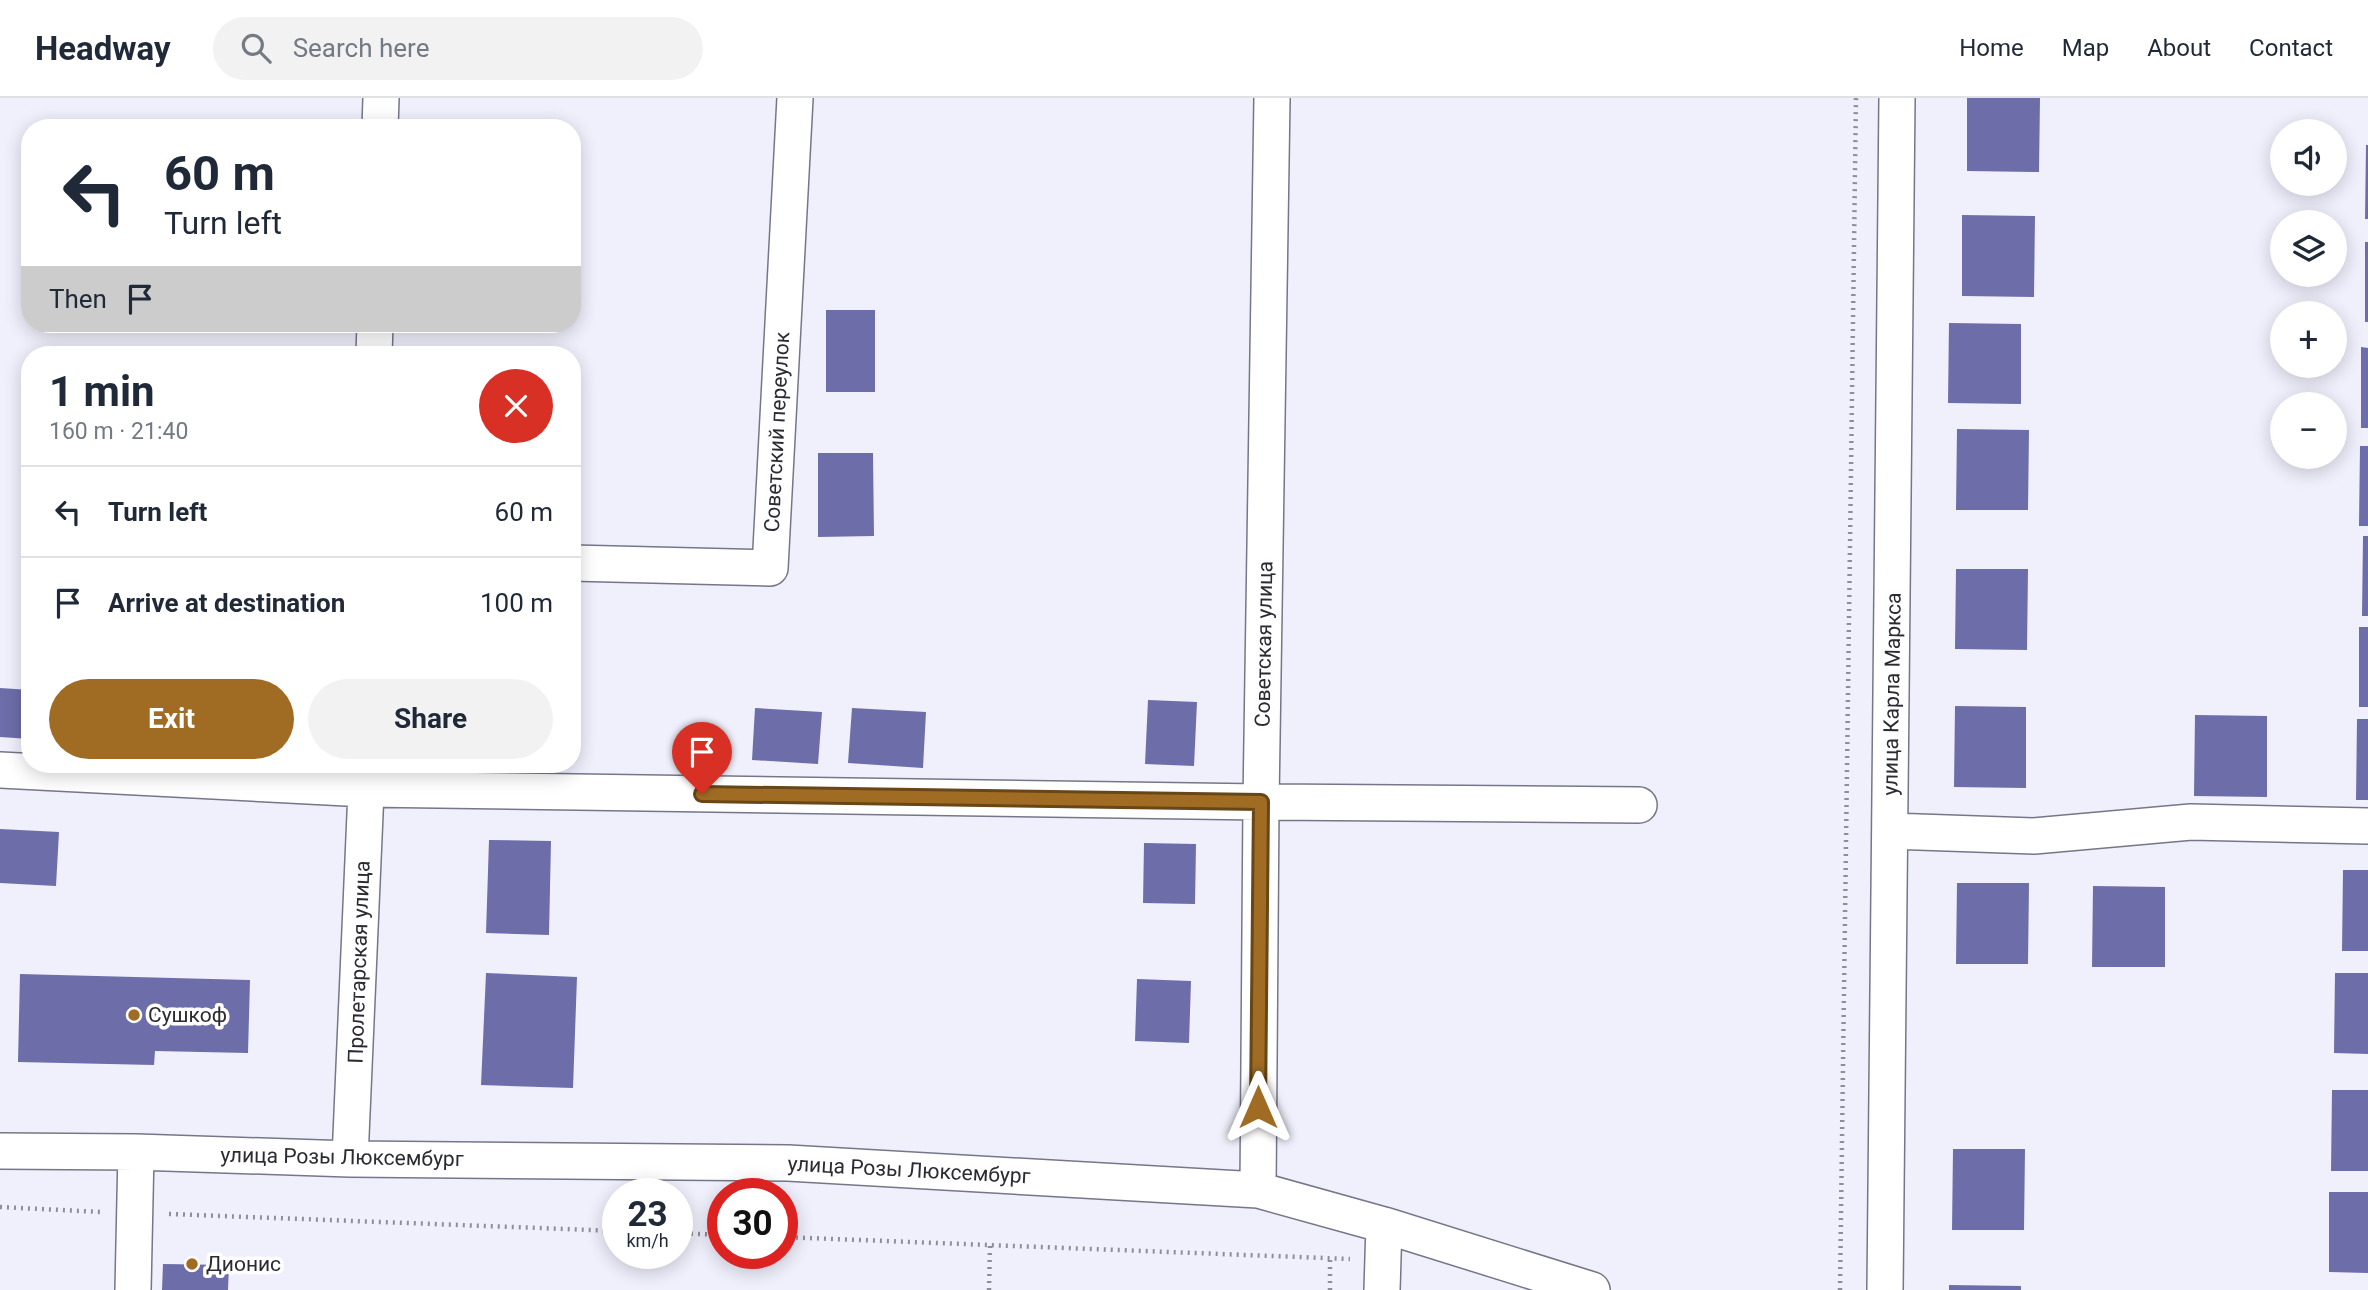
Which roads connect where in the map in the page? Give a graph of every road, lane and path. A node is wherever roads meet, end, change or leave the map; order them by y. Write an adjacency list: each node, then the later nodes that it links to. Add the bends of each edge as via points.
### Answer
1 (380, 98): 6 (street)
2 (795, 98): 7 (street, Советский переулок, via 770,568)
3 (1272, 98): 12 (street, Советская улица)
4 (1856, 98): 32 (path)
5 (1897, 98): 15 (street, улица Карла Маркса)
6 (380, 119)
7 (581, 563)
8 (0, 770): 9 (street)
9 (21, 770)
10 (157, 773): 11 (street)
11 (366, 777): 12 (street); 18 (street, Пролетарская улица)
12 (1261, 802): 13 (street); 19 (street, Советская улица)
13 (1639, 805)
14 (2368, 826): 15 (street, via 2191,822 2034,836)
15 (1891, 831): 33 (street, улица Карла Маркса)
16 (0, 1151): 17 (street, улица Розы Люксембург)
17 (136, 1152): 18 (street, улица Розы Люксембург); 21 (street)
18 (350, 1159): 19 (street, улица Розы Люксембург, via 788,1163)
19 (1258, 1190): 22 (street, улица Розы Люксембург)
20 (0, 1207): 21 (path)
21 (136, 1213): 23 (path); 28 (street)
22 (1384, 1225): 27 (street); 31 (street, улица Розы Люксембург)
23 (602, 1230)
24 (798, 1238): 25 (path)
25 (990, 1245): 26 (path); 29 (path)
26 (1330, 1258): 27 (path); 30 (path)
27 (1383, 1275)
28 (133, 1290)
29 (989, 1290)
30 (1330, 1290)
31 (1592, 1290)
32 (1840, 1290)
33 (1885, 1290)

